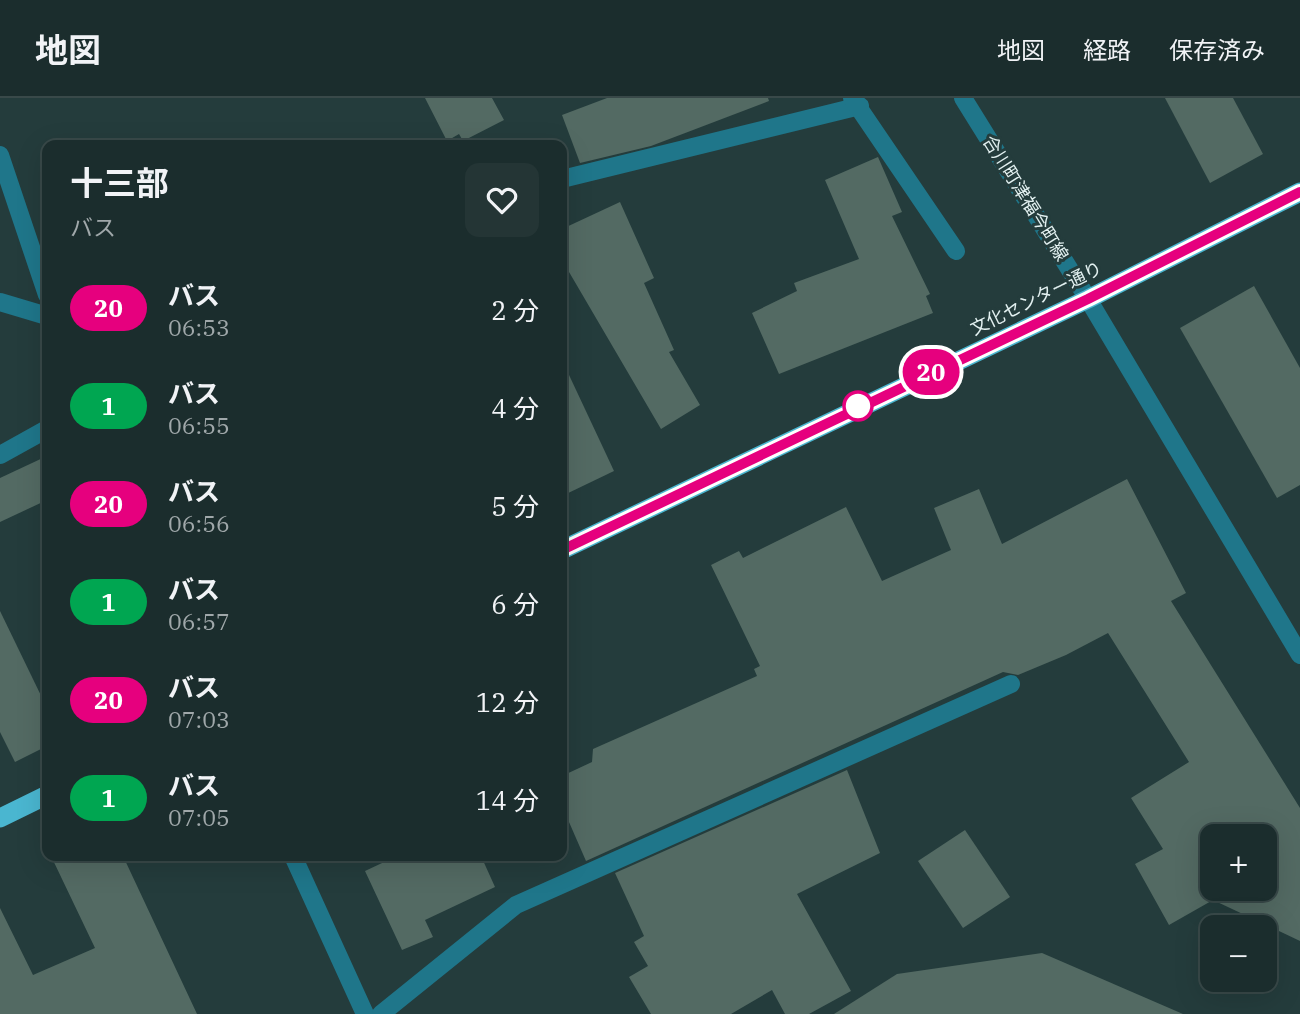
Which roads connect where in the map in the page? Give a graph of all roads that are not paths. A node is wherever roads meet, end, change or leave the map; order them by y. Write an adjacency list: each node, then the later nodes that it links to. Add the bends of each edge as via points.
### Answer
1 (963, 98): 8 (street, 合川町津福今町線)
2 (856, 102): 4 (street); 6 (street)
3 (0, 155): 7 (street)
4 (567, 178)
5 (1300, 192): 8 (highway, 文化センター通り)
6 (956, 251)
7 (42, 280)
8 (1088, 299): 13 (highway, 文化センター通り); 14 (street, 合川町津福今町線)
9 (0, 302): 10 (street)
10 (42, 315)
11 (42, 432): 12 (street)
12 (0, 455)
13 (567, 548)
14 (1300, 655)
15 (1011, 684): 20 (street, via 516,905)
16 (42, 797): 17 (highway)
17 (0, 818)
18 (295, 861): 19 (street)
19 (365, 1014)
20 (381, 1014)

